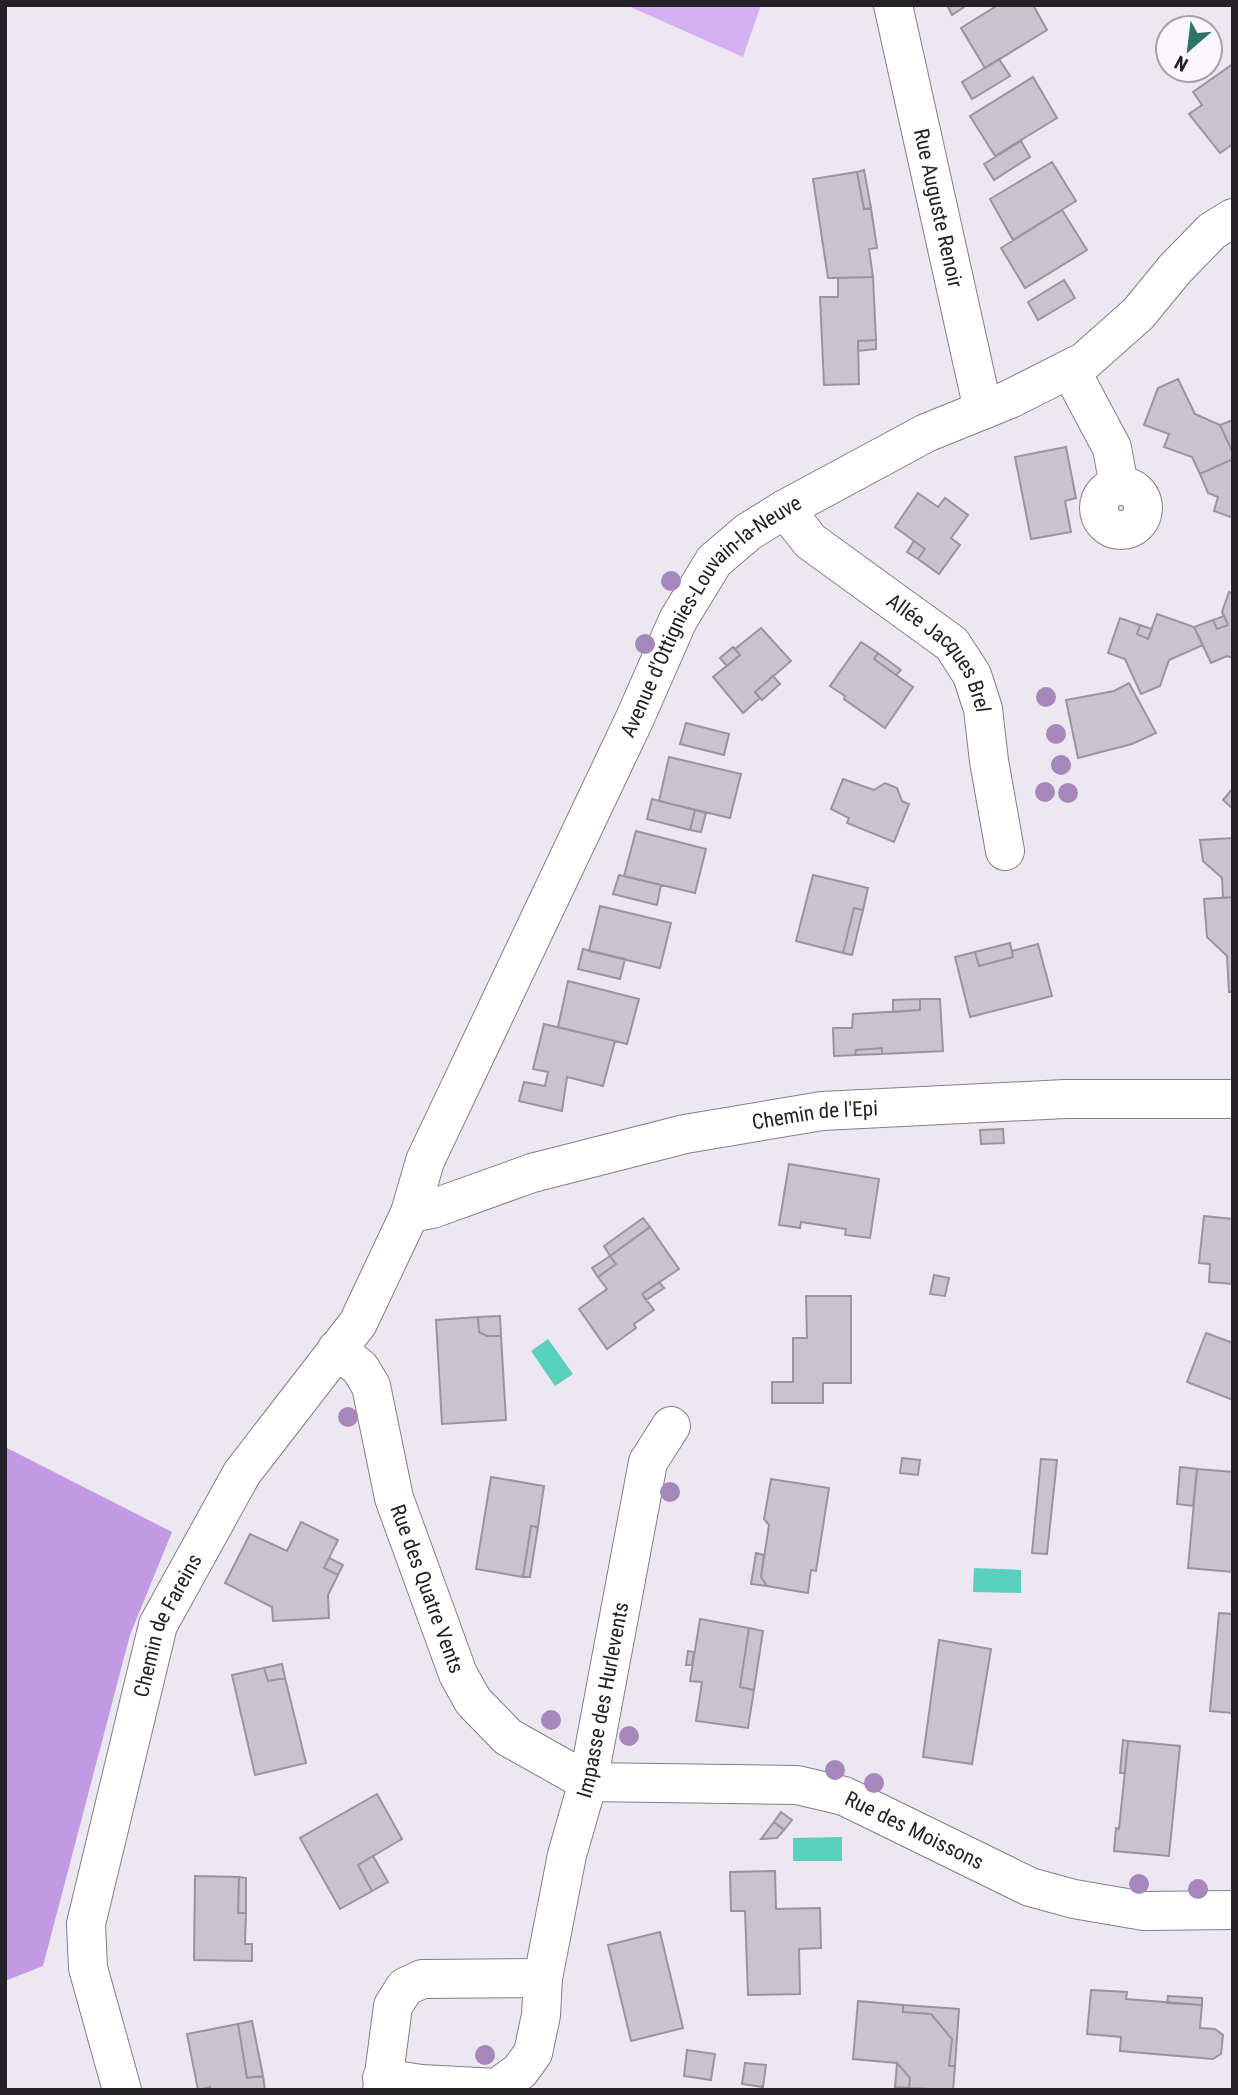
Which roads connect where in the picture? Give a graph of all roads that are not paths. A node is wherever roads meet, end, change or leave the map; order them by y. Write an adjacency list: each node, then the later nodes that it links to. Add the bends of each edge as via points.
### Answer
1 (893, 5): 4 (street, Rue Auguste Renoir)
2 (1233, 218): 3 (street, Avenue d'Ottignies-Louvain-la-Neuve, via 1175,269 1138,314)
3 (1070, 369): 4 (street, Avenue d'Ottignies-Louvain-la-Neuve); 5 (street, via 1112,448)
4 (983, 410): 6 (street, Avenue d'Ottignies-Louvain-la-Neuve, via 926,433)
5 (1119, 486)
6 (785, 509): 7 (street, Allée Jacques Brel, via 810,541 952,644 959,654 972,675 983,709); 9 (street, Avenue d'Ottignies-Louvain-la-Neuve, via 748,532 715,561 678,620 425,1161)
7 (1005, 851)
8 (1233, 1099): 9 (street, Chemin de l'Epi, via 1065,1099 822,1111 685,1134 532,1173)
9 (410, 1213): 10 (street, Chemin de Fareins, via 358,1322)
10 (337, 1349): 12 (street, Rue des Quatre Vents, via 360,1368 371,1386 394,1498 458,1674 473,1701 508,1737); 16 (street, Chemin de Fareins, via 242,1473 158,1625 86,1924 88,1968)
11 (671, 1426): 12 (street, Impasse des Hurlevents, via 648,1461)
12 (588, 1782): 13 (street, Rue des Moissons, via 797,1785 844,1796 1023,1885 1144,1911); 14 (street, Impasse des Hurlevents, via 567,1855)
13 (1233, 1910)
14 (543, 1978): 15 (street, Impasse des Hurlevents, via 422,1979 405,1987 393,2006); 15 (street, Impasse des Hurlevents, via 533,2053 520,2071 497,2088)
15 (382, 2084)
16 (122, 2090)

